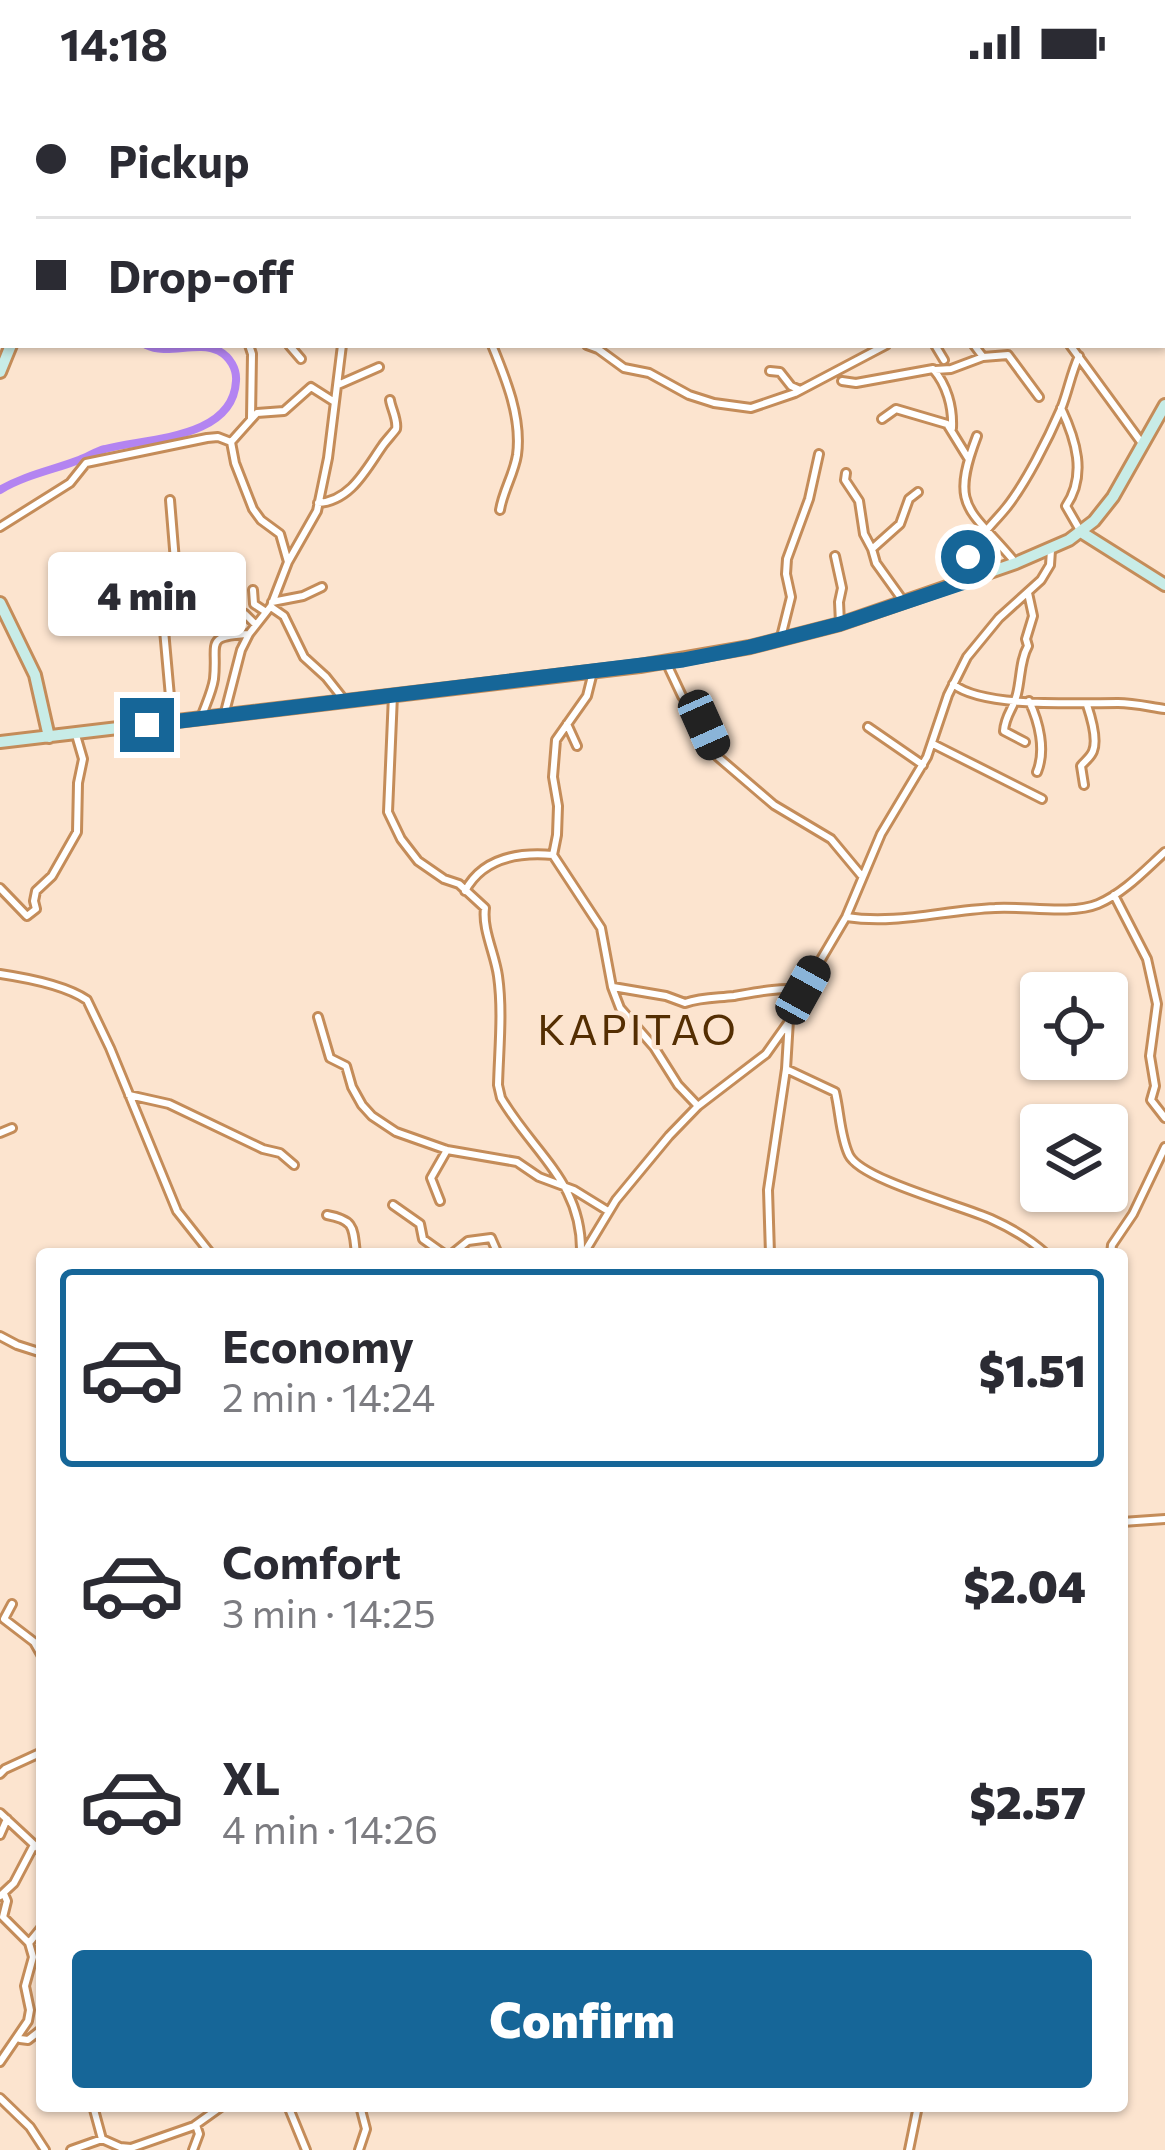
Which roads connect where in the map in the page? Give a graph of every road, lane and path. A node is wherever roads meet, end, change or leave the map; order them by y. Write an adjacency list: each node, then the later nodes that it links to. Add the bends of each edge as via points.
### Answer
1 (250, 348): 25 (street)
2 (292, 348): 12 (street)
3 (342, 348): 18 (street)
4 (493, 348): 37 (street, via 509,388 518,454)
5 (595, 348): 19 (street, via 624,368 714,403 751,408)
6 (880, 348): 19 (street)
7 (937, 348): 13 (street)
8 (976, 348): 11 (street)
9 (1072, 348): 10 (street)
10 (1079, 356): 24 (street); 30 (street)
11 (983, 357): 15 (street); 20 (street, via 1009,355)
12 (301, 359)
13 (944, 360)
14 (379, 367): 18 (street)
15 (934, 370): 17 (street); 27 (street)
16 (770, 371): 19 (street)
17 (842, 381)
18 (338, 385): 22 (street)
19 (800, 390)
20 (1039, 397)
21 (389, 400): 36 (street, via 394,433 344,495)
22 (334, 401): 25 (street, via 310,387 284,410); 36 (street)
23 (1165, 405): 30 (main road)
24 (1061, 408): 39 (street, via 1018,492); 40 (street, via 1078,458 1066,506)
25 (251, 418): 29 (street)
26 (881, 419): 27 (street, via 896,409)
27 (952, 428): 32 (street)
28 (977, 436): 32 (street)
29 (231, 442): 38 (street, via 174,443 86,463); 44 (street, via 253,509 279,532)
30 (1143, 445): 40 (main road)
31 (819, 454): 61 (street, via 787,559 791,597)
32 (968, 458): 39 (street, via 970,515)
33 (846, 473): 41 (street)
34 (918, 492): 41 (street, via 900,524)
35 (170, 500): 59 (street, via 176,561 192,595 187,612)
36 (318, 502): 44 (street)
37 (500, 510)
38 (0, 526)
39 (987, 529): 45 (street); 46 (street, via 968,557)
40 (1081, 532): 42 (main road); 47 (main road)
41 (872, 549): 51 (street)
42 (1051, 550): 45 (main road); 50 (street, via 1050,566)
43 (835, 556): 57 (street)
44 (288, 562): 55 (street)
45 (1016, 563): 46 (main road)
46 (965, 582): 51 (main road)
47 (1165, 585)
48 (322, 586): 55 (street)
49 (253, 590): 55 (street, via 254,604)
50 (1028, 593): 64 (street, via 989,629); 66 (street, via 1033,616)
51 (904, 602): 57 (main road)
52 (0, 603): 56 (main road)
53 (146, 604): 59 (street)
54 (231, 606): 58 (street)
55 (269, 607): 58 (street); 67 (street, via 284,616 307,661)
56 (4, 620): 77 (main road, via 35,675)
57 (840, 624): 61 (main road)
58 (256, 625): 60 (street)
59 (164, 630): 73 (street)
60 (249, 634): 71 (street); 72 (street, via 218,640)
61 (780, 640): 62 (main road)
62 (666, 662): 63 (main road); 88 (street, via 718,757 774,805 831,838)
63 (593, 672): 65 (main road); 74 (street)
64 (953, 684): 66 (street); 80 (street)
65 (393, 695): 67 (main road); 90 (street, via 388,812 418,861)
66 (1016, 700): 68 (street); 79 (street, via 1004,731)
67 (344, 701): 71 (main road)
68 (1029, 701): 69 (street); 83 (street, via 1042,758)
69 (1088, 705): 70 (street); 84 (street, via 1093,743 1081,766)
70 (1165, 710)
71 (224, 716): 72 (main road)
72 (201, 718): 73 (main road)
73 (172, 722): 76 (main road)
74 (567, 724): 81 (street); 87 (street, via 553,767)
75 (868, 727): 82 (street)
76 (76, 735): 77 (main road); 89 (street, via 83,759 76,838 27,916)
77 (49, 737): 78 (main road)
78 (0, 742)
79 (1024, 742)
80 (932, 743): 82 (street); 85 (street)
81 (577, 746)
82 (923, 765): 88 (street)
83 (1037, 772)
84 (1084, 785)
85 (1042, 799)
86 (1165, 852): 91 (street)
87 (554, 855): 90 (street, via 500,859); 94 (street, via 596,916)
88 (862, 876): 92 (street)
89 (0, 888)
90 (463, 888): 109 (street, via 485,908 494,950 501,1098)
91 (1114, 895): 92 (street, via 1084,907); 98 (street, via 1150,968)
92 (846, 917): 95 (street)
93 (0, 974): 101 (street, via 85,998)
94 (612, 987): 95 (street, via 685,1003); 102 (street)
95 (803, 990): 97 (street)
96 (318, 1017): 107 (street, via 330,1058 344,1064 372,1116)
97 (789, 1020): 100 (street); 102 (street, via 766,1054)
98 (1154, 1028): 99 (street); 103 (street, via 1150,1100)
99 (1165, 1029)
100 (786, 1070): 121 (street, via 768,1190); 122 (street, via 834,1090 859,1166 989,1218)
101 (129, 1095): 108 (street, via 169,1104); 114 (street, via 177,1211)
102 (698, 1106): 112 (street)
103 (1165, 1118)
104 (12, 1128): 105 (street)
105 (0, 1133)
106 (1165, 1147): 123 (street)
107 (447, 1150): 109 (street, via 517,1162); 110 (street, via 431,1178)
108 (294, 1165)
109 (566, 1186): 112 (street); 119 (street)
110 (440, 1201)
111 (393, 1205): 116 (street)
112 (608, 1211): 120 (street)
113 (327, 1215): 115 (street, via 349,1222)
114 (206, 1248)
115 (355, 1248)
116 (438, 1248)
117 (457, 1248): 118 (street, via 491,1238)
118 (495, 1248)
119 (582, 1248)
120 (586, 1248)
121 (770, 1248)
122 (1038, 1248)
123 (1113, 1248)
124 (0, 1336): 125 (street)
125 (36, 1351)
126 (1165, 1519): 127 (street)
127 (1128, 1522)
128 (12, 1604): 129 (street, via 4,1619)
129 (36, 1646)
130 (36, 1755): 131 (street)
131 (1, 1772)
132 (3, 1816): 133 (street); 134 (street)
133 (0, 1834)
134 (34, 1844): 135 (street)
135 (2, 1895): 137 (street, via 3,1917)
136 (36, 1934): 137 (street)
137 (28, 1943): 139 (street, via 30,2009)
138 (36, 2034): 139 (street)
139 (19, 2038): 140 (street)
140 (0, 2062)
141 (0, 2098): 149 (street)
142 (95, 2112): 148 (street)
143 (214, 2112): 147 (street)
144 (290, 2112): 152 (street)
145 (362, 2112): 153 (street, via 366,2129)
146 (917, 2112): 154 (street)
147 (196, 2125): 148 (street, via 131,2148); 151 (street)
148 (102, 2139): 150 (street)
149 (45, 2150)
150 (70, 2150)
151 (193, 2150)
152 (306, 2150)
153 (358, 2150)
154 (909, 2150)

